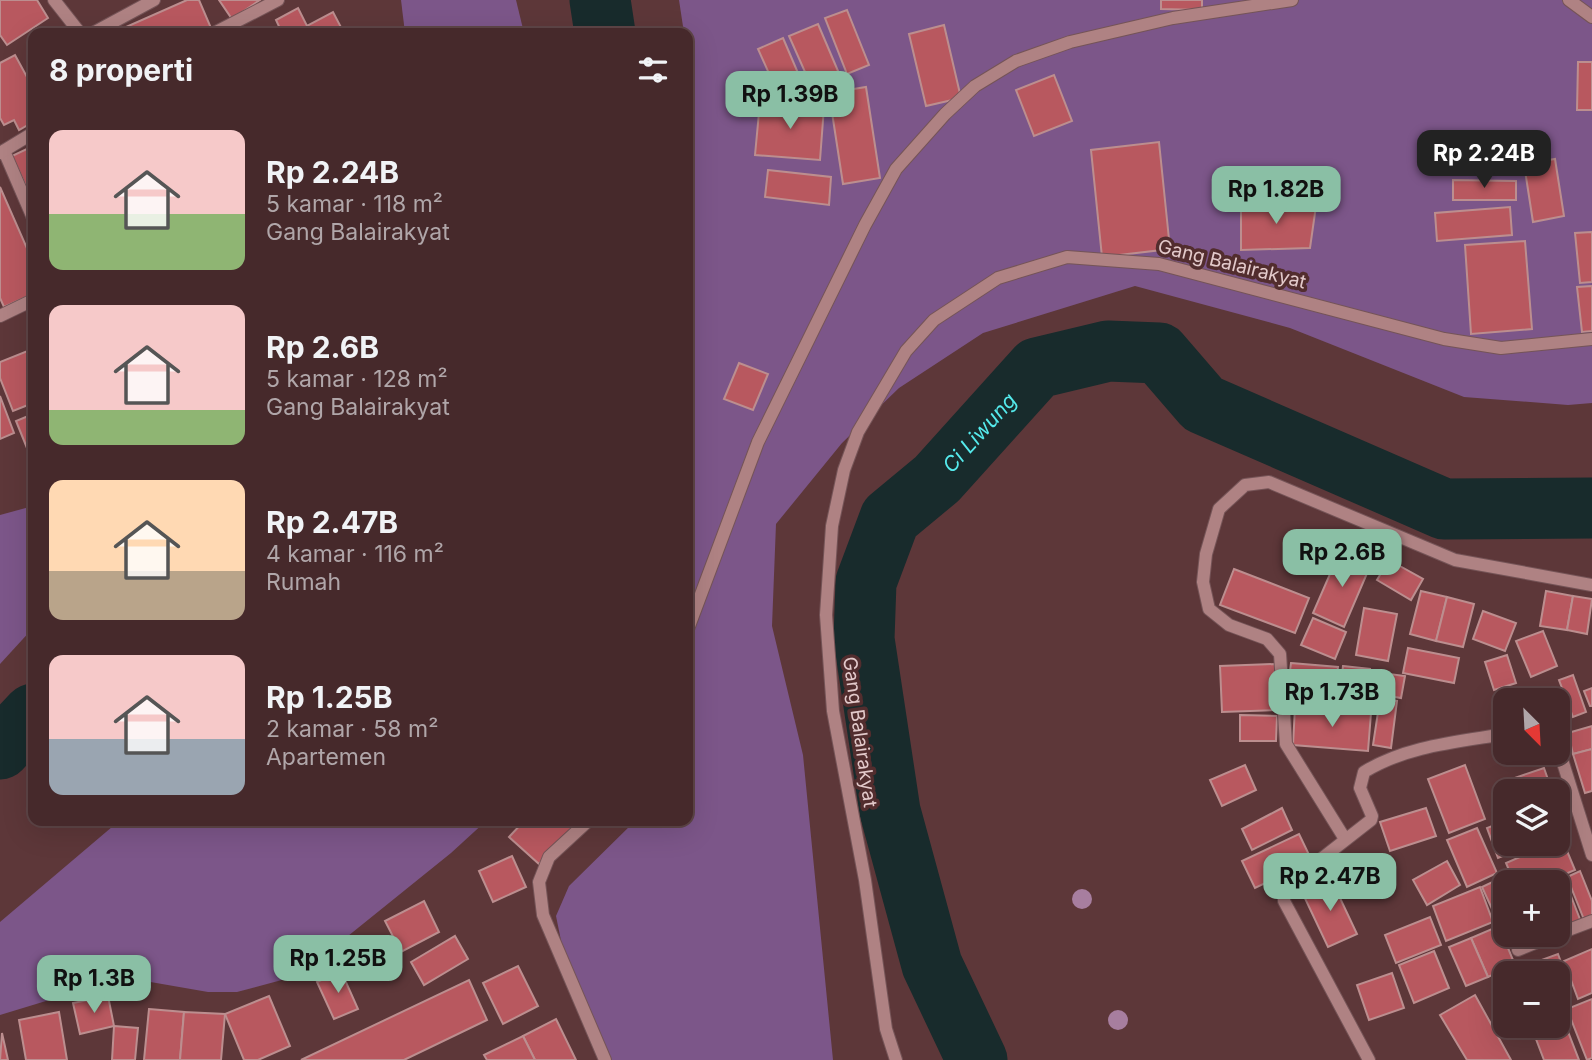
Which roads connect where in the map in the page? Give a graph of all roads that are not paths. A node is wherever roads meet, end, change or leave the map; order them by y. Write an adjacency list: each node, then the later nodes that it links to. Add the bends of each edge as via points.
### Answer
1 (54, 0): 7 (street)
2 (154, 0): 8 (street)
3 (278, 0): 9 (street)
4 (1292, 0): 17 (street, via 1173,18 1070,42 1016,61 975,86 945,114 896,169 864,225 758,442)
5 (1569, 0): 6 (street)
6 (1592, 18)
7 (76, 28)
8 (102, 28)
9 (224, 28)
10 (28, 136): 11 (street)
11 (2, 152): 12 (street)
12 (28, 207)
13 (28, 302): 14 (street)
14 (0, 316)
15 (1592, 339): 28 (street, Gang Balairakyat, via 1501,348 1444,339 1159,264 1067,257 998,278 934,320 906,351 858,432 844,470 832,526 826,615 833,711 865,880 886,1029)
16 (1592, 586): 21 (street, via 1455,560 1269,482 1245,485 1219,509 1203,582 1209,609 1229,625 1267,639 1280,654 1286,744)
17 (693, 616)
18 (1493, 736): 21 (street, via 1424,748 1385,759 1364,772 1360,788 1373,816)
19 (1564, 765): 22 (street)
20 (583, 826): 27 (street, via 549,858 540,882 542,915)
21 (1345, 839): 29 (street, via 1284,888 1284,901)
22 (1592, 855)
23 (1592, 921): 24 (street)
24 (1570, 929)
25 (1525, 947): 26 (street)
26 (1518, 950)
27 (605, 1060)
28 (896, 1060)
29 (1369, 1060)

